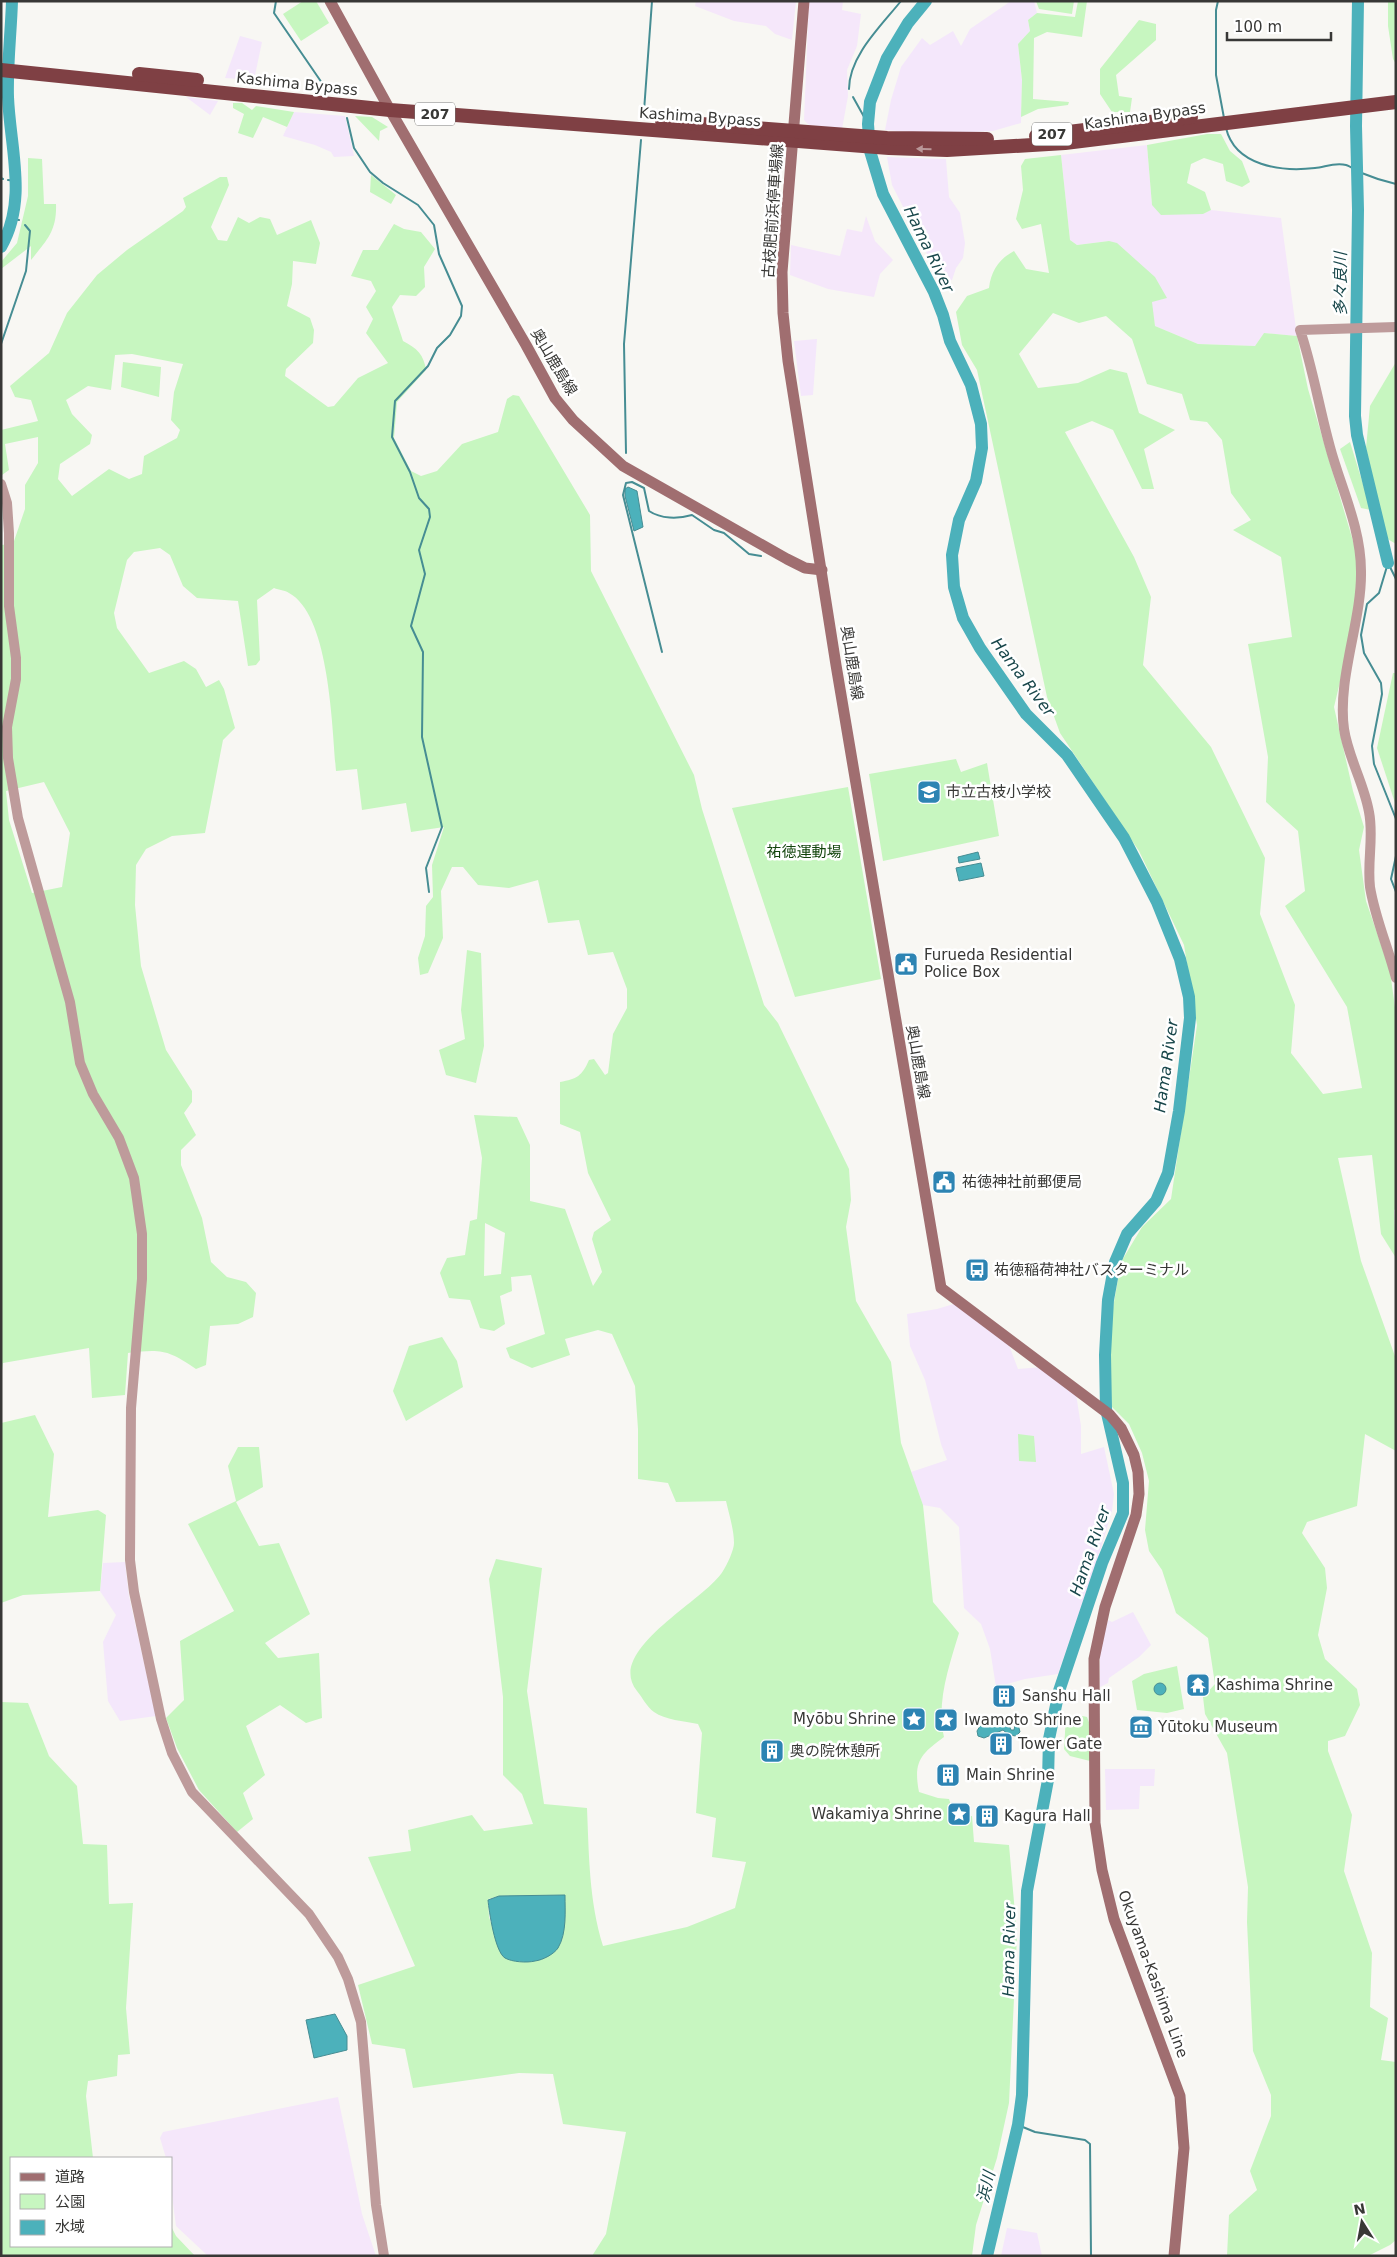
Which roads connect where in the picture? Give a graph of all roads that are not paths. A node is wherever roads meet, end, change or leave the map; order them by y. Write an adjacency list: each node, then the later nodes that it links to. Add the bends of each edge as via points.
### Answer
1 (330, 1): 8 (main road, 奥山鹿島線)
2 (804, 1): 10 (main road, 古枝肥前浜停車場線)
3 (1, 60): 4 (highway, Kashima Bypass / 207)
4 (20, 67): 5 (highway, Kashima Bypass / 207); 8 (highway, Kashima Bypass / 207)
5 (1, 70)
6 (1396, 93): 9 (highway, Kashima Bypass / 207)
7 (1396, 102): 9 (highway, Kashima Bypass / 207)
8 (387, 105): 10 (highway, Kashima Bypass / 207); 13 (main road, 奥山鹿島線, via 442,196 543,379 573,420 623,466 787,559 805,568)
9 (1216, 119): 10 (highway, Kashima Bypass / 207, via 1065,143 947,150)
10 (794, 136): 13 (main road, 古枝肥前浜停車場線, via 784,228 783,313)
11 (1396, 327): 14 (street, via 1300,330 1359,548 1361,587 1348,664 1344,728 1370,813 1370,886)
12 (1, 484): 16 (street, via 7,503 9,606 16,658 16,679 7,727 8,758 17,809 70,1002 80,1063 93,1094 119,1138 134,1178 142,1234 142,1279 131,1408 130,1560 161,1719 172,1753 192,1792 309,1914 348,1978 361,2022 376,2205)
13 (822, 570): 15 (main road, 奥山鹿島線, via 941,1288 1110,1415)
14 (1396, 978)
15 (1128, 1440): 17 (main road, Okuyama-Kashima Line, via 1138,1472 1139,1494 1136,1515 1105,1606 1095,1651 1095,1823 1114,1918 1180,2096 1184,2148)
16 (384, 2256)
17 (1174, 2256)

